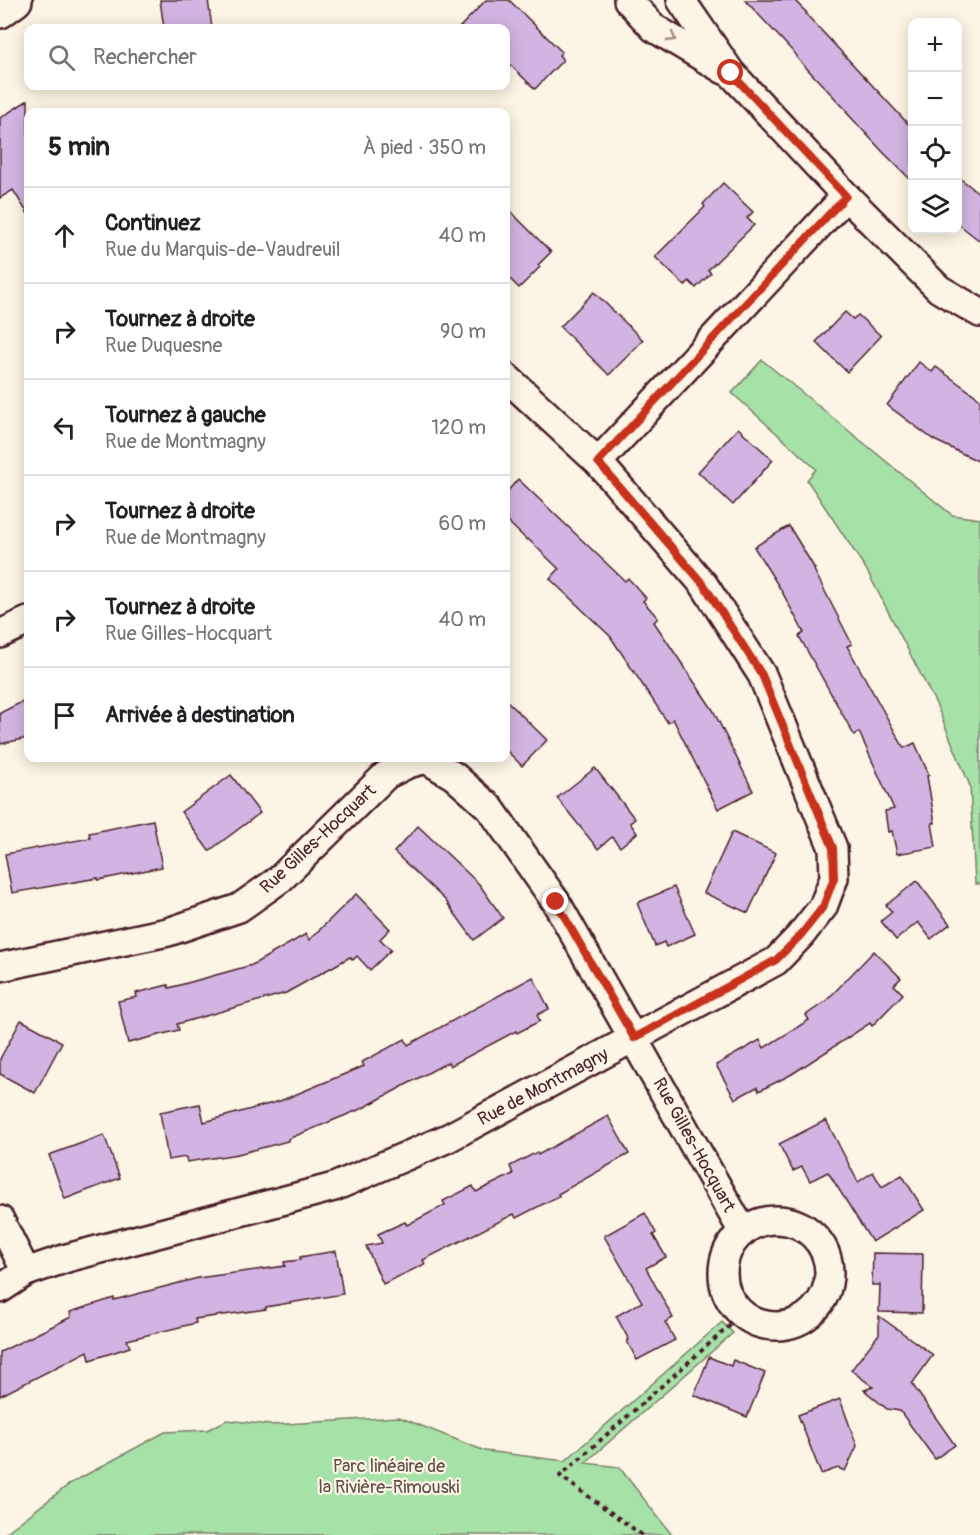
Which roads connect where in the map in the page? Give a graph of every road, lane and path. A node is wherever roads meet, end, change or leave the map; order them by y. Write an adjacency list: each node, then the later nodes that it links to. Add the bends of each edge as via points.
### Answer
1 (15, 0): 4 (street)
2 (628, 0): 5 (street, one-way to 5, via 654,28)
3 (681, 0): 5 (street)
4 (0, 11)
5 (731, 73): 6 (street)
6 (846, 196): 7 (street, via 939,289); 9 (street)
7 (980, 313)
8 (510, 381): 9 (street, Rue de Montmagny)
9 (598, 462): 15 (street, Rue de Montmagny, via 704,585 762,675 833,848 834,878 823,907 776,960)
10 (24, 623): 11 (street)
11 (0, 634)
12 (415, 762): 14 (street, Rue Gilles-Hocquart, via 386,775 280,879 239,908 168,932)
13 (431, 762): 15 (street, Rue Gilles-Hocquart, via 454,776 490,808 556,902)
14 (0, 967)
15 (634, 1038): 17 (street, Rue Gilles-Hocquart); 18 (street, Rue de Montmagny, via 448,1138 334,1187)
16 (0, 1220): 18 (street)
17 (743, 1232): 20 (street, Rue Gilles-Hocquart, via 732,1244 723,1274 726,1289); 20 (street, Rue Gilles-Hocquart, via 758,1223 776,1220 794,1223 810,1232 822,1246 829,1281 824,1298 797,1322 780,1326 762,1324)
18 (26, 1272): 19 (street, Rue de Montmagny)
19 (0, 1289)
20 (743, 1314): 21 (path, via 560,1476)
21 (642, 1535)

